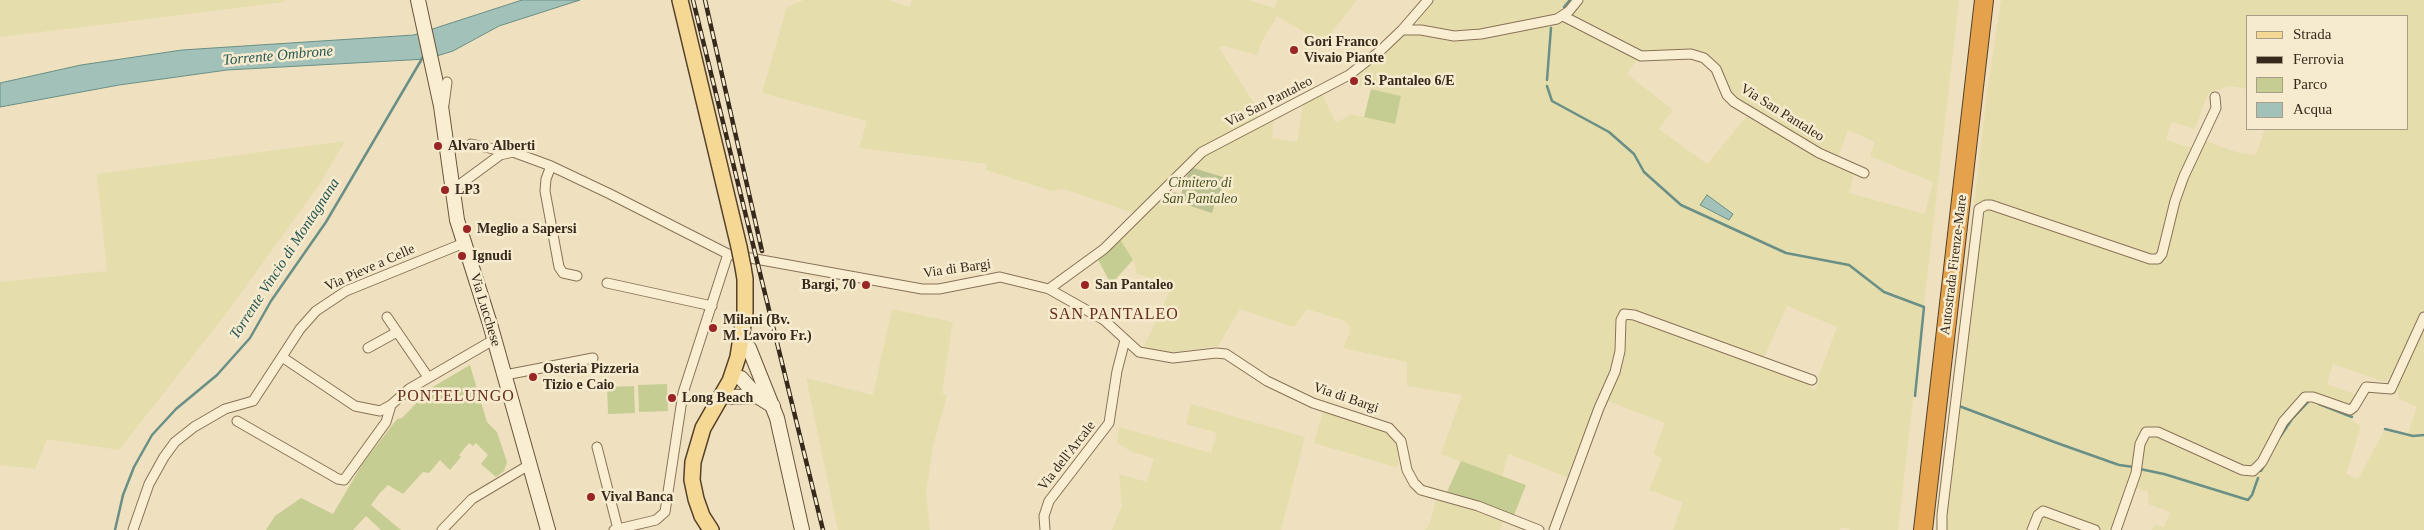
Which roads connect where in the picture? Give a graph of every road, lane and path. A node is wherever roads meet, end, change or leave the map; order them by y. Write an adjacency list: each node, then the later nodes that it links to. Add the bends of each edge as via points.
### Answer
1 (418, 0): 14 (street, Via Lucchese, via 442,86)
2 (680, 0): 16 (main road)
3 (1428, 0): 8 (street, Via San Pantaleo)
4 (1578, 0): 7 (street)
5 (1972, 0): 53 (highway, Autostrada Firenze-Mare)
6 (1984, 0): 54 (highway, Autostrada Firenze-Mare)
7 (1563, 16): 8 (street, via 1467,36); 13 (street, Via San Pantaleo, via 1641,56 1691,54 1704,58 1716,69 1734,102 1820,153)
8 (1402, 30): 20 (street, Via San Pantaleo, via 1349,75 1202,152 1104,249)
9 (2215, 97): 55 (street, via 2216,108 2178,191 2164,250 2158,259 1991,205 1979,210)
10 (471, 144): 11 (street, Via di Bargi)
11 (507, 152): 12 (street, Via di Bargi, via 522,154); 14 (street)
12 (551, 166): 16 (street, Via di Bargi); 18 (street, via 545,191 559,267 563,273)
13 (1864, 173)
14 (451, 191): 15 (street, Via Lucchese)
15 (464, 243): 25 (street, Via Lucchese); 29 (street, Via Pieve a Celle, via 331,299 310,316)
16 (733, 251): 17 (main road, bridge); 20 (street, Via di Bargi, via 922,289 939,289 1000,277); 21 (street)
17 (744, 273): 28 (main road, via 754,312); 31 (main road)
18 (577, 276)
19 (607, 282): 21 (street)
20 (1050, 289): 26 (street, Via di Bargi, via 1104,320)
21 (712, 306): 44 (street, via 682,397 665,512 656,520)
22 (387, 317): 24 (street)
23 (2424, 318): 58 (street, via 2392,387 2387,390 2366,387 2352,410 2305,397 2283,422 2262,462 2253,472 2158,432 2146,432)
24 (397, 332): 27 (street); 33 (street)
25 (495, 339): 32 (street, Via Lucchese); 33 (street)
26 (1126, 340): 50 (street, Via dell'Arcale, via 1117,371 1109,423 1049,501 1044,516); 51 (street, Via di Bargi, via 1139,352 1161,357 1226,354 1267,380 1314,403 1385,426 1399,437 1407,470 1421,490 1478,506)
27 (368, 348)
28 (749, 348): 31 (main road); 34 (street)
29 (282, 357): 38 (street, via 355,406 380,411); 45 (street, Via Pieve a Celle, via 251,402 225,409 175,442 149,484)
30 (593, 358): 32 (street)
31 (739, 373): 34 (street, via 753,374); 36 (street); 37 (main road); 41 (main road)
32 (505, 376): 43 (street, Via Lucchese)
33 (428, 377): 38 (street)
34 (762, 380): 39 (street)
35 (1812, 380): 52 (street, via 1624,314 1615,372)
36 (757, 396): 37 (street); 39 (street)
37 (730, 397): 41 (main road)
38 (391, 405): 40 (street, via 386,422 342,481)
39 (773, 406): 49 (street)
40 (237, 421)
41 (701, 436): 48 (main road, via 693,462 693,486 702,516)
42 (597, 447): 44 (street)
43 (529, 464): 46 (street, via 472,499); 47 (street, Via Lucchese)
44 (616, 529)
45 (133, 530)
46 (442, 530)
47 (548, 530)
48 (711, 530)
49 (802, 530)
50 (1045, 530)
51 (1539, 530)
52 (1554, 530)
53 (1911, 530)
54 (1923, 530)
55 (1942, 530)
56 (2032, 530): 57 (street, via 2043,511)
57 (2095, 530)
58 (2116, 530)

